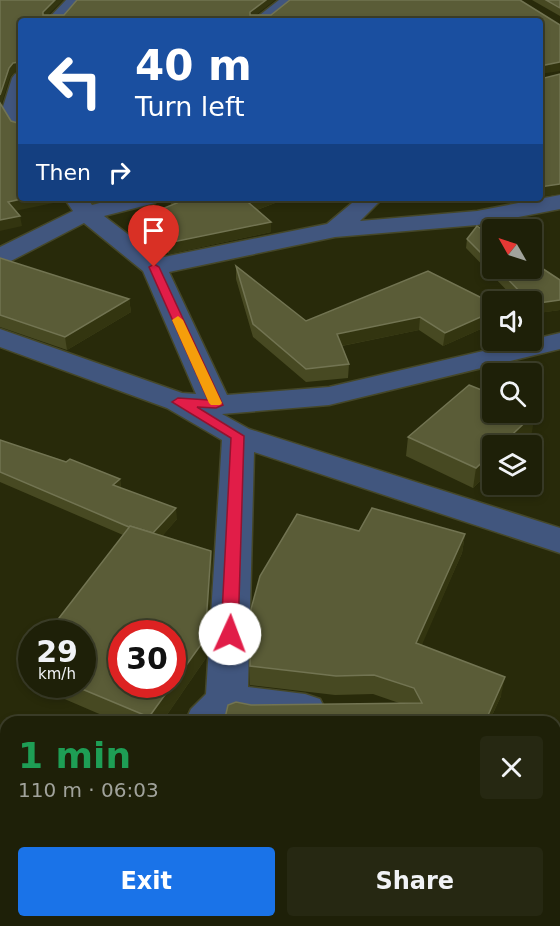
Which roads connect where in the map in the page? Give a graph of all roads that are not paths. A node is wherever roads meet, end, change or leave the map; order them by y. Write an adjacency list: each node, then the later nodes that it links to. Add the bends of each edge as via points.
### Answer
1 (74, 0): 3 (street)
2 (290, 0): 4 (street)
3 (57, 18)
4 (264, 18)
5 (18, 71): 6 (street)
6 (17, 124)
7 (122, 201): 10 (street)
8 (369, 201): 11 (street)
9 (560, 202): 11 (street, via 477,218)
10 (80, 206): 12 (street); 13 (street)
11 (335, 230): 13 (street)
12 (0, 257)
13 (154, 267): 17 (street)
14 (0, 337): 16 (street)
15 (560, 341): 17 (street, via 329,396)
16 (178, 402): 17 (street); 18 (street)
17 (216, 405)
18 (238, 436): 19 (street); 20 (street)
19 (560, 541)
20 (216, 711): 21 (street)
21 (335, 715)

